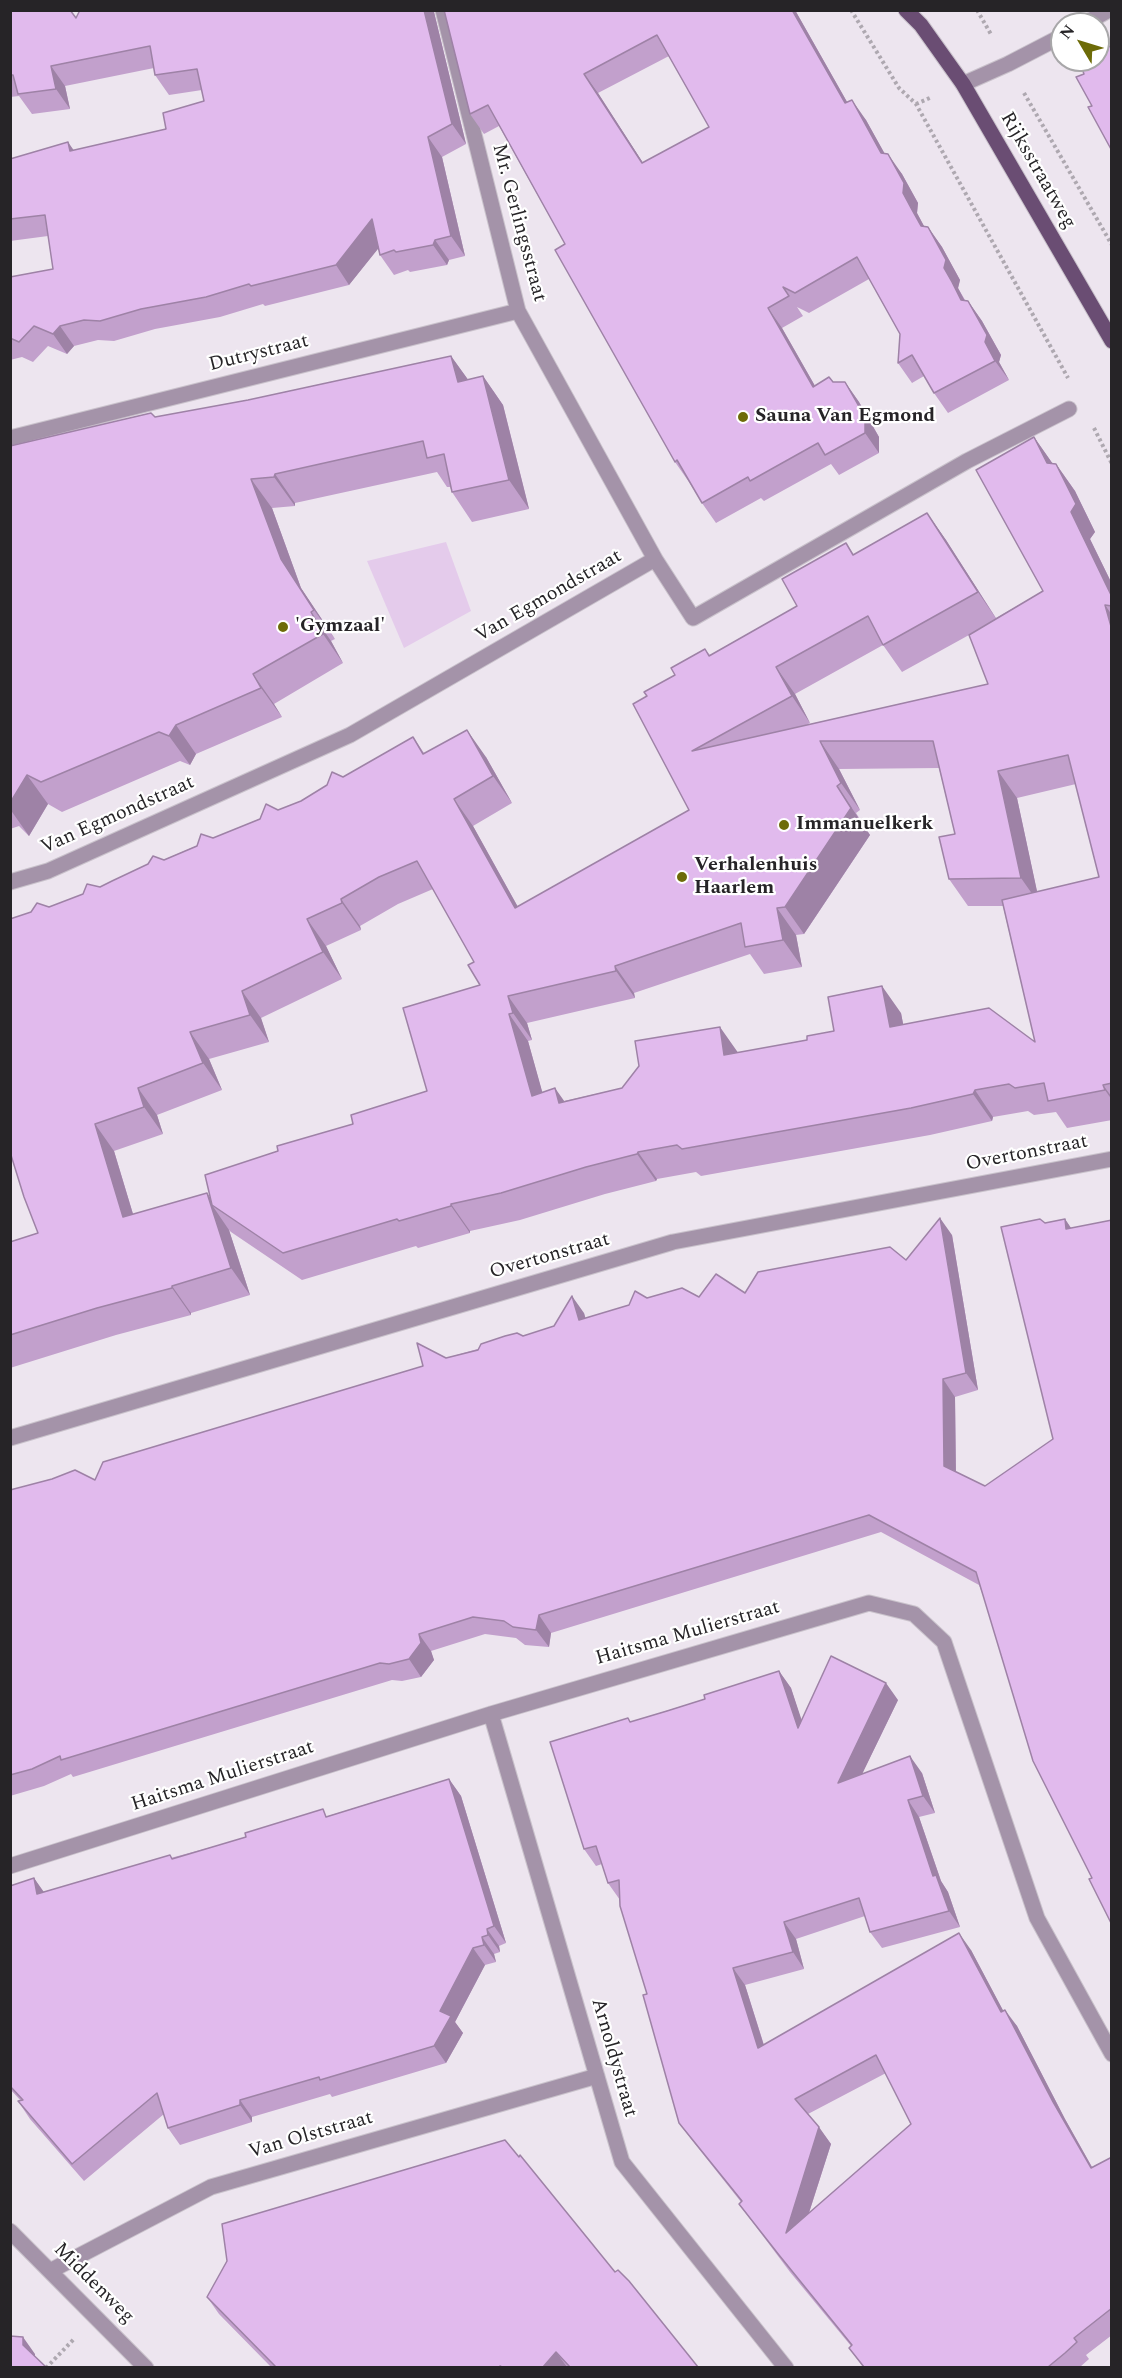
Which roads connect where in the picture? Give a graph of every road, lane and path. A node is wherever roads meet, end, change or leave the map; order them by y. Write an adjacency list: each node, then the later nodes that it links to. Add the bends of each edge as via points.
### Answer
1 (443, 10): 10 (street, Mr. Gerlingsstraat)
2 (851, 10): 12 (path, via 899,88 916,104)
3 (906, 10): 5 (main road, Rijksstraatweg)
4 (977, 10): 7 (path)
5 (918, 18): 8 (main road, Rijksstraatweg)
6 (1050, 42): 7 (street)
7 (1008, 64): 8 (street); 9 (path)
8 (963, 84): 11 (main road, Rijksstraatweg)
9 (1112, 246)
10 (518, 311): 15 (street, Dutrystraat); 17 (street, Mr. Gerlingsstraat)
11 (1112, 341)
12 (1070, 382)
13 (1069, 409): 17 (street, Van Egmondstraat, via 967,461 693,618)
14 (1092, 423): 16 (path)
15 (10, 438)
16 (1112, 464)
17 (655, 560): 18 (street, Van Egmondstraat, via 350,735 48,871)
18 (10, 882)
19 (1112, 1159): 20 (street, Overtonstraat, via 673,1242)
20 (10, 1438)
21 (491, 1714): 22 (street, Haitsma Mulierstraat); 23 (street, Haitsma Mulierstraat, via 869,1603 914,1614 944,1642 1036,1918); 24 (street, Arnoldystraat)
22 (10, 1866)
23 (1112, 2054)
24 (597, 2076): 26 (street, Van Olststraat, via 211,2187); 28 (street, Arnoldystraat, via 622,2162)
25 (10, 2231): 26 (street, Middenweg)
26 (51, 2271): 27 (street, Middenweg)
27 (146, 2367)
28 (786, 2367)

